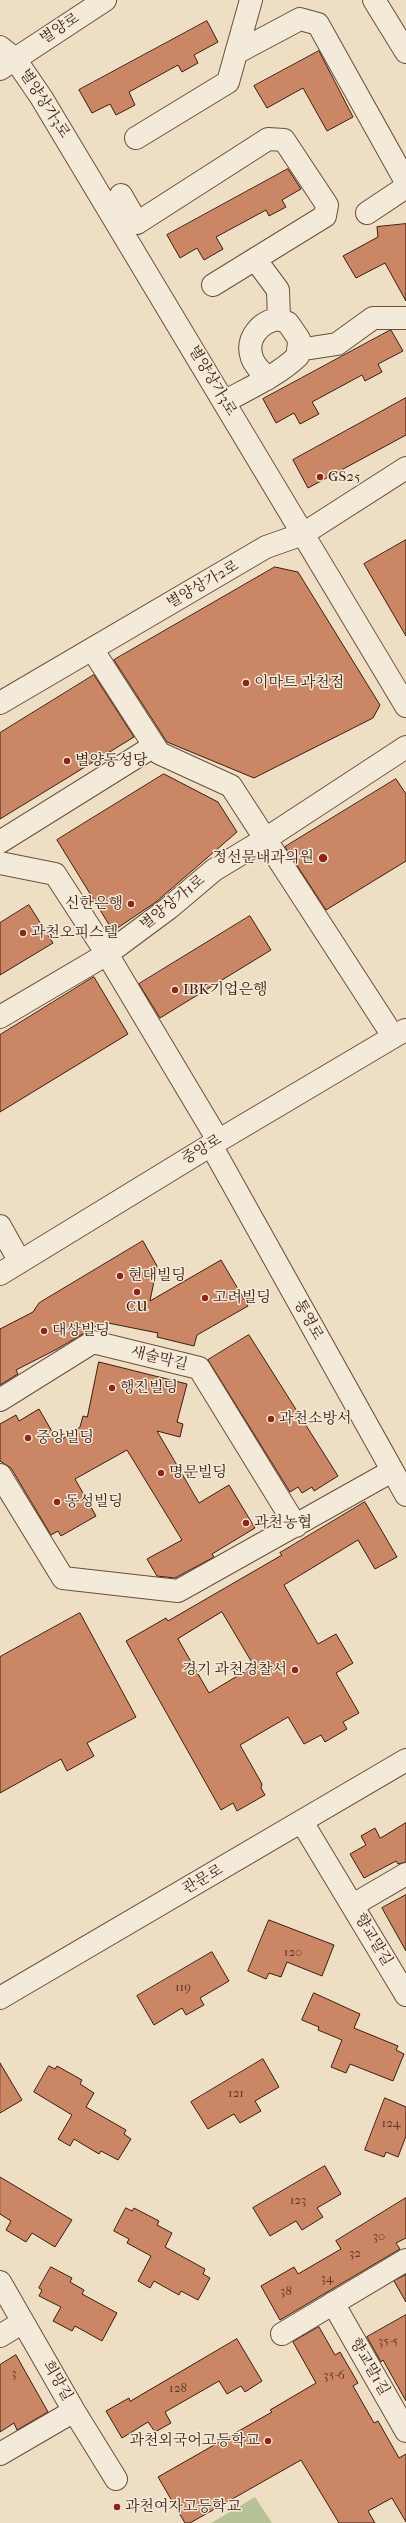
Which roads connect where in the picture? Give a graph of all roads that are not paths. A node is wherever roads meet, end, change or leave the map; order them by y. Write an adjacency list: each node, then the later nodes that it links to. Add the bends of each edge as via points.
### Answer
1 (105, 0): 6 (street, 별양로)
2 (251, 0): 5 (street)
3 (374, 0): 4 (street)
4 (406, 52)
5 (236, 53): 7 (street, via 228,82); 8 (street, via 300,19 318,24)
6 (5, 58): 18 (street, 별양상가3로, via 41,97)
7 (136, 138)
8 (406, 182)
9 (406, 187): 11 (street)
10 (121, 195): 12 (street, via 137,223 268,139 284,140 327,205 325,216)
11 (367, 213)
12 (255, 259): 13 (street); 15 (street, via 278,290)
13 (213, 285)
14 (406, 318): 16 (street, via 373,318 337,344)
15 (279, 319): 16 (street, via 288,323 299,338); 17 (street, via 262,324 254,333 250,346 251,357)
16 (298, 350): 17 (street, via 298,356 286,368)
17 (267, 379): 18 (street)
18 (224, 402): 20 (street, 별양상가3로)
19 (406, 468): 20 (street, 별양상가2로)
20 (303, 534): 21 (street, 별양상가2로, via 266,547); 23 (street, 별양상가3로)
21 (92, 649): 22 (street, 별양상가2로); 24 (street)
22 (0, 703)
23 (406, 706)
24 (154, 746): 26 (street, via 159,753 231,786); 27 (street)
25 (406, 747): 26 (street, 별양상가1로)
26 (267, 838): 29 (street, 별양상가1로, via 214,870 169,908); 31 (street)
27 (0, 842)
28 (0, 863): 29 (street, 통영로, via 55,874)
29 (107, 954): 30 (street, 별양상가1로); 32 (street, 통영로)
30 (0, 1017)
31 (400, 1033): 32 (street, 중앙로)
32 (214, 1142): 34 (street, 중앙로); 37 (street, 통영로)
33 (0, 1226): 34 (street)
34 (20, 1262): 35 (street, 중앙로)
35 (0, 1274)
36 (0, 1400): 40 (street, 새술막길, via 92,1342 199,1368)
37 (392, 1471): 39 (street, 통영로); 40 (street)
38 (0, 1476): 40 (street, via 63,1578 178,1591)
39 (406, 1495)
40 (296, 1526)
41 (406, 1760): 42 (street, 관문로)
42 (302, 1822): 44 (street, 향교말길); 46 (street, 관문로)
43 (406, 1874): 44 (street, 향교말길)
44 (353, 1905): 45 (street, 향교말길)
45 (406, 1995)
46 (0, 1998)
47 (406, 2260): 49 (street)
48 (0, 2282): 50 (street, 희망길)
49 (333, 2303): 51 (street); 54 (street, 향교말1길)
50 (23, 2322): 52 (street); 53 (street, 희망길)
51 (282, 2334)
52 (0, 2336)
53 (74, 2411): 55 (street); 56 (street, 희망길)
54 (406, 2431)
55 (0, 2454)
56 (116, 2479)

